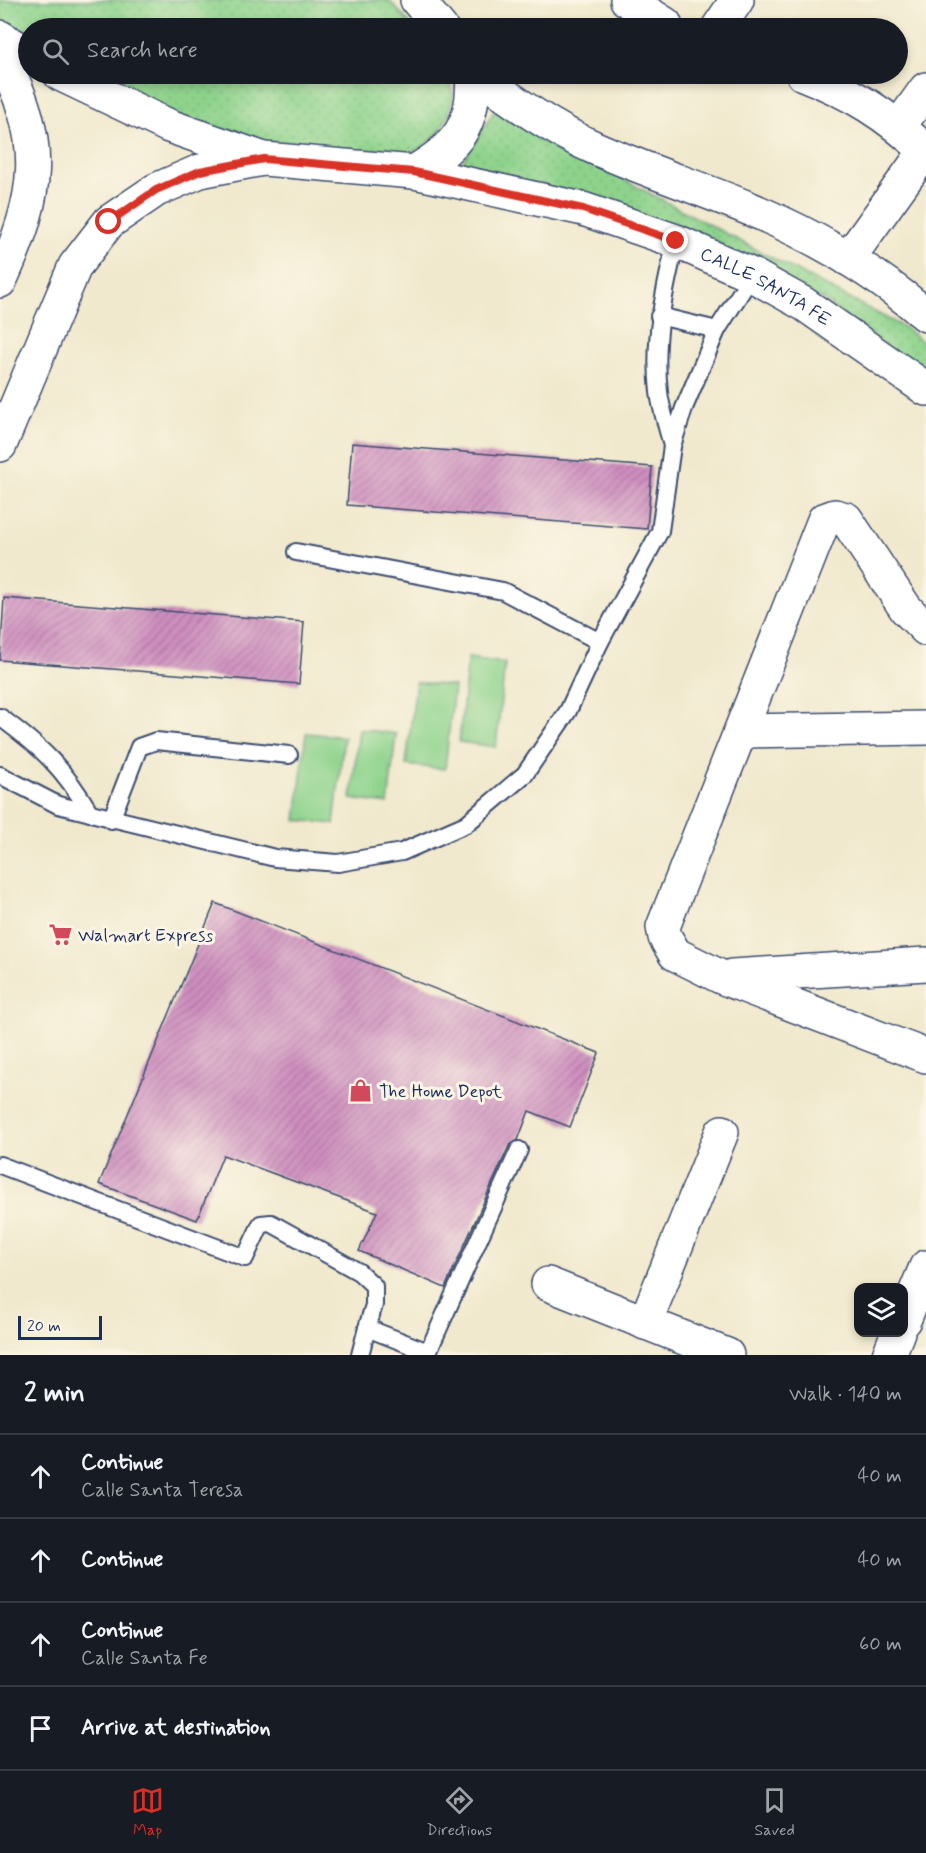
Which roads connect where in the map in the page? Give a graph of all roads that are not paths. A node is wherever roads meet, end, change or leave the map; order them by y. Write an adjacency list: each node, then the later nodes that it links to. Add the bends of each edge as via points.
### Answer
1 (627, 0): 3 (street)
2 (737, 0): 4 (street)
3 (656, 18)
4 (725, 18)
5 (0, 37): 6 (street)
6 (18, 48)
7 (0, 55): 20 (street, via 15,83 31,135 33,188 19,241)
8 (81, 84): 15 (street, via 169,126)
9 (474, 84): 16 (street, via 474,100 462,134 436,159)
10 (488, 84): 18 (street, via 530,113 594,147 750,209)
11 (825, 84): 13 (street, via 868,104)
12 (926, 88): 13 (street)
13 (900, 125): 14 (street)
14 (926, 150): 18 (street)
15 (264, 159): 16 (street, CALLE SANTA FE); 25 (street, via 200,171 156,190 109,222 75,266)
16 (414, 172): 17 (street, CALLE SANTA FE, via 583,209)
17 (676, 241): 19 (street, CALLE SANTA FE); 22 (lane)
18 (848, 259): 21 (street)
19 (752, 275): 23 (lane); 24 (street, CALLE SANTA FE, via 804,304)
20 (0, 281)
21 (926, 315)
22 (659, 316): 23 (lane); 26 (lane, via 659,394)
23 (717, 330): 26 (lane, via 692,384)
24 (926, 389)
25 (0, 445)
26 (672, 447): 29 (lane, via 660,531)
27 (296, 552): 29 (lane, via 503,591)
28 (919, 609): 32 (street, via 846,519 835,516 824,520)
29 (600, 642): 36 (lane, via 568,711 525,774 466,824 402,852 338,863 274,858)
30 (0, 717): 35 (lane, via 52,758)
31 (926, 728): 32 (street)
32 (741, 731): 38 (street, via 663,927 675,954)
33 (289, 756): 36 (lane, via 146,743 139,747)
34 (0, 776): 35 (lane, via 58,805)
35 (90, 813): 36 (lane)
36 (111, 820)
37 (926, 964): 38 (street)
38 (722, 977): 39 (street)
39 (926, 1056)
40 (722, 1132): 46 (street)
41 (519, 1150): 49 (lane)
42 (0, 1164): 47 (lane, via 245,1258 256,1229 271,1223 359,1272 374,1286 374,1305)
43 (926, 1267): 45 (street)
44 (548, 1284): 46 (street)
45 (908, 1308)
46 (645, 1323): 51 (street)
47 (367, 1328): 49 (lane); 50 (lane)
48 (896, 1337): 52 (street)
49 (428, 1353)
50 (360, 1355)
51 (727, 1355)
52 (889, 1355)

